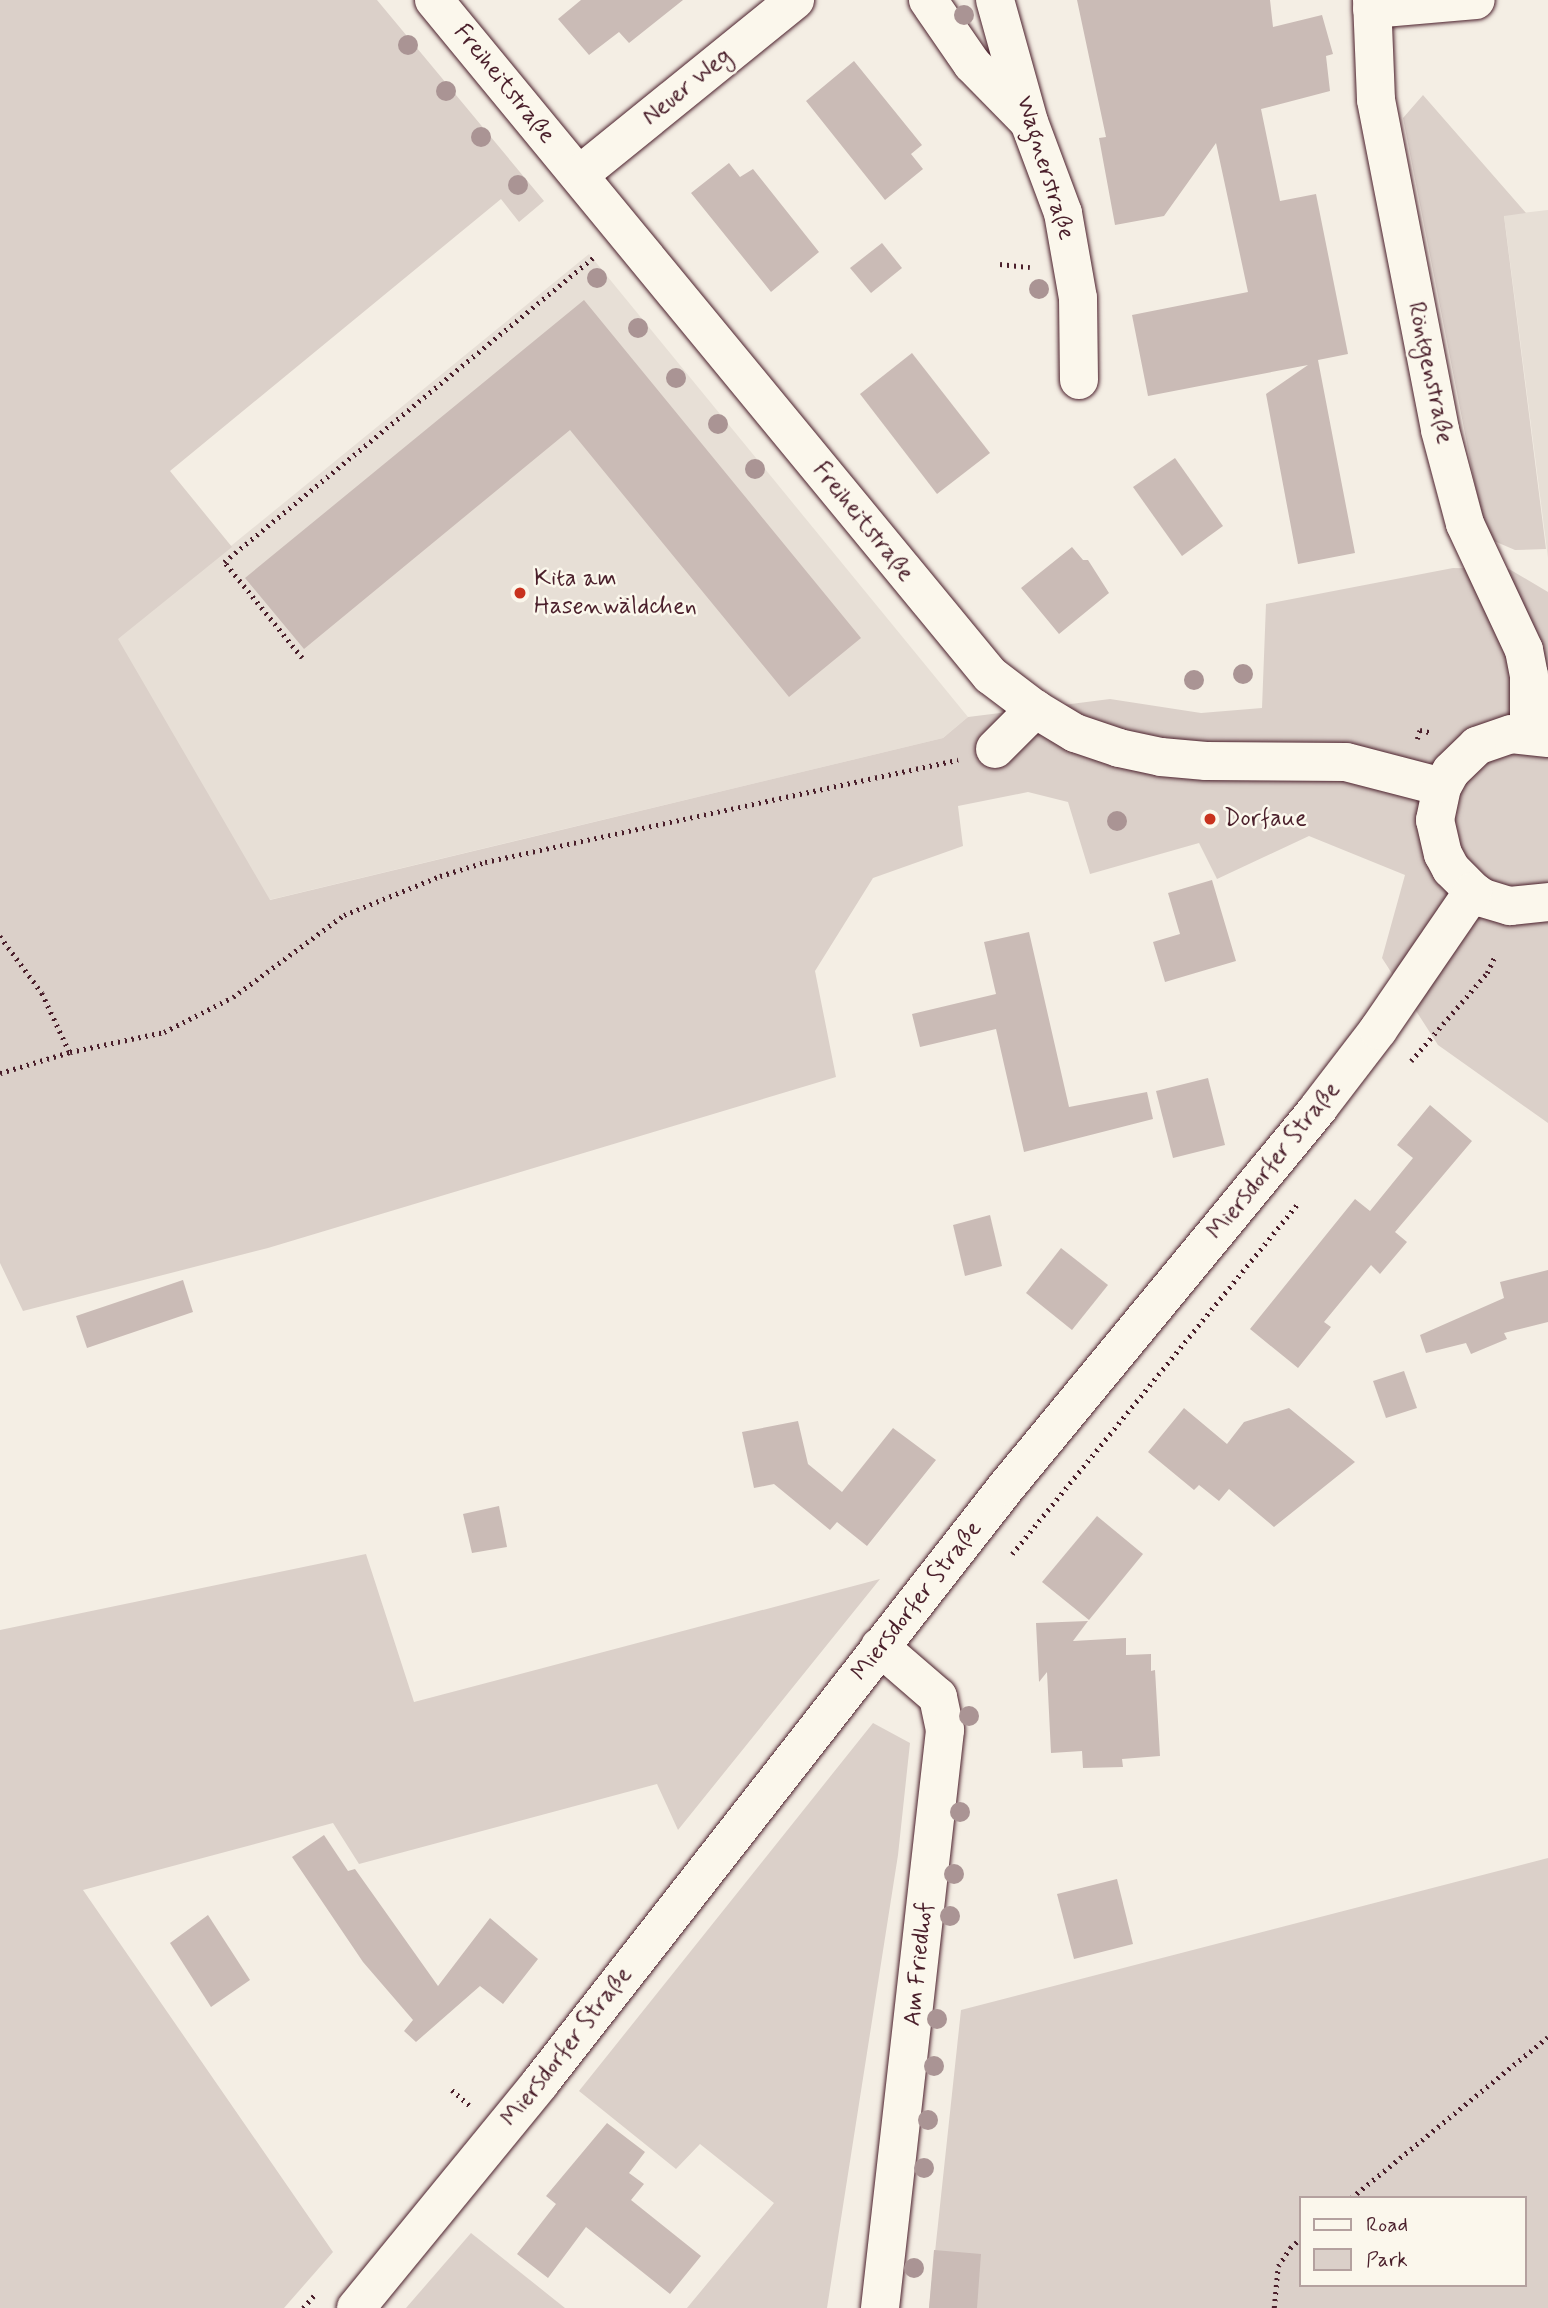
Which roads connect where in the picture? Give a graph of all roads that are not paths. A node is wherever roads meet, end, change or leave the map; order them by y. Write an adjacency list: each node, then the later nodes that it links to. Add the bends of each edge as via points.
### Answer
1 (434, 0): 8 (street, Freiheitstraße)
2 (795, 0): 8 (street, Neuer Weg)
3 (928, 0): 7 (street, via 972,64)
4 (995, 0): 7 (street, Wagnerstraße)
5 (1476, 0): 6 (street)
6 (1372, 5): 11 (street, Röntgenstraße, via 1376,100 1440,430 1465,524 1524,650)
7 (1029, 122): 9 (street, Wagnerstraße, via 1063,213 1078,298)
8 (579, 175): 10 (street, Freiheitstraße, via 956,636 990,675)
9 (1079, 380)
10 (1035, 709): 12 (street); 13 (street, Freiheitstraße, via 1074,733 1161,757 1346,762)
11 (1539, 736): 13 (street, via 1511,734 1477,746 1451,771)
12 (995, 749)
13 (1442, 787): 14 (street, via 1435,820 1437,838 1451,869)
14 (1473, 891): 15 (street, via 1510,906); 16 (street, Miersdorfer Straße, via 1319,1107)
15 (1548, 902)
16 (880, 1647): 17 (street, Miersdorfer Straße, via 540,2083); 18 (street, Am Friedhof, via 938,1697 945,1730)
17 (356, 2308)
18 (880, 2308)

